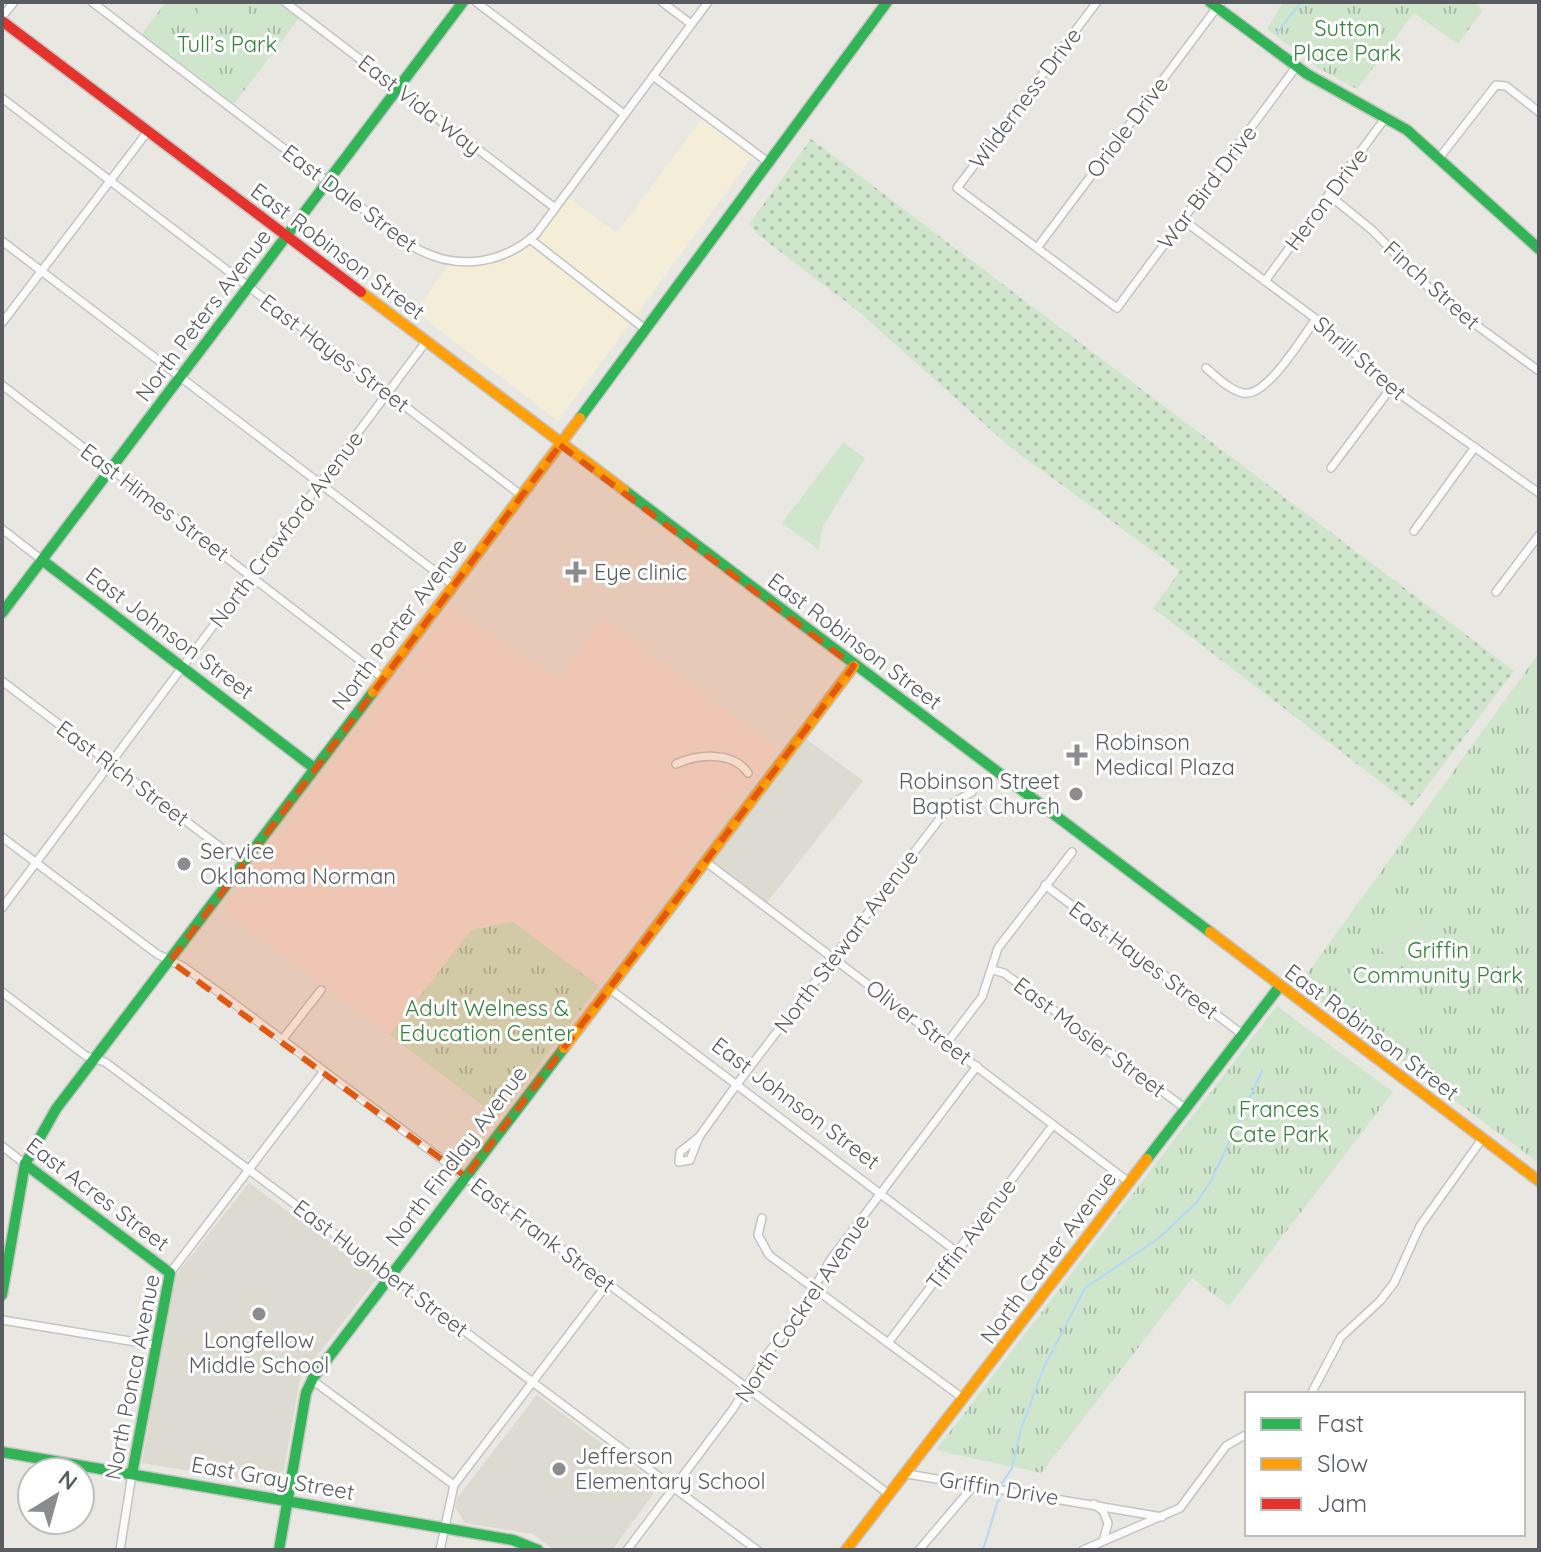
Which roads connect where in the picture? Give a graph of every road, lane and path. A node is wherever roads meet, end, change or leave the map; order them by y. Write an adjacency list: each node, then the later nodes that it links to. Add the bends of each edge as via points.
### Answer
1 (14, 2): 11 (street)
2 (92, 2): 24 (street, East Dale Street)
3 (285, 2): 15 (street, East Vida Way)
4 (463, 2): 15 (street, North Peters Avenue)
5 (476, 2): 18 (street)
6 (662, 2): 12 (street)
7 (708, 2): 12 (street)
8 (887, 2): 22 (street, North Porter Avenue)
9 (1097, 2): 31 (street, Wilderness Drive, via 957,188)
10 (1216, 4): 13 (street); 31 (street, Oriole Drive)
11 (2, 19): 20 (street, East Robinson Street)
12 (691, 24): 14 (street)
13 (1296, 67): 19 (street); 27 (street, War Bird Drive)
14 (653, 76): 18 (street); 22 (street)
15 (398, 88): 24 (street, North Peters Avenue); 26 (street, East Vida Way)
16 (2, 98): 23 (street, East Hayes Street)
17 (1539, 112): 21 (street, via 1506,86 1496,85)
18 (624, 114): 26 (street)
19 (1386, 117): 21 (street); 25 (street, Heron Drive)
20 (148, 131): 23 (street); 28 (street, East Robinson Street)
21 (1440, 157): 32 (street)
22 (768, 162): 39 (street, North Porter Avenue)
23 (111, 181): 33 (street); 35 (street, East Hayes Street)
24 (329, 182): 28 (street, North Peters Avenue); 29 (street, East Dale Street, via 409,244 438,259 492,260)
25 (1329, 195): 34 (street, Heron Drive); 42 (street, Finch Street, via 1445,303)
26 (555, 208): 29 (street)
27 (1183, 220): 34 (street, Shrill Street); 36 (street, War Bird Drive)
28 (287, 238): 35 (street, North Peters Avenue); 40 (street, East Robinson Street)
29 (530, 239): 39 (street)
30 (2, 241): 33 (street)
31 (1037, 248): 36 (street, Wilderness Drive)
32 (1539, 249)
33 (41, 271): 38 (street); 43 (street)
34 (1265, 281): 37 (street, Shrill Street)
35 (249, 287): 43 (street, North Peters Avenue); 46 (street, East Hayes Street)
36 (1117, 308)
37 (1316, 319): 41 (street, via 1257,392 1238,391); 45 (street, Shrill Street)
38 (2, 323)
39 (645, 329): 47 (street, North Porter Avenue)
40 (425, 343): 46 (street, North Crawford Avenue); 47 (street, East Robinson Street)
41 (1206, 368)
42 (1539, 371)
43 (180, 379): 50 (street, North Peters Avenue); 51 (street)
44 (2, 385): 50 (street, East Himes Street)
45 (1391, 388): 48 (street, Shrill Street); 49 (street)
46 (388, 393): 51 (street, North Crawford Avenue); 53 (street, East Hayes Street)
47 (560, 445): 53 (street, North Porter Avenue); 62 (street, East Robinson Street)
48 (1475, 447): 52 (street, Shrill Street); 55 (street)
49 (1331, 468)
50 (111, 469): 57 (street, North Peters Avenue); 58 (street, East Himes Street)
51 (319, 485): 58 (street, North Crawford Avenue); 59 (street)
52 (1539, 493)
53 (521, 495): 59 (street, North Porter Avenue)
54 (2, 529): 57 (street, East Johnson Street)
55 (1414, 531)
56 (1539, 535): 60 (street)
57 (42, 560): 61 (street, North Peters Avenue); 63 (street, East Johnson Street)
58 (252, 575): 63 (street, North Crawford Avenue); 64 (street, East Himes Street)
59 (453, 585): 64 (street, North Porter Avenue)
60 (1496, 592)
61 (2, 613)
62 (854, 666): 74 (street, North Findlay Avenue); 81 (street, East Robinson Street)
63 (182, 668): 66 (street, North Crawford Avenue); 68 (street, East Johnson Street)
64 (383, 678): 68 (street, North Porter Avenue)
65 (2, 681): 66 (street, East Rich Street)
66 (110, 763): 73 (street, East Rich Street, via 224,850); 75 (street, North Crawford Avenue)
67 (676, 764): 69 (street, via 718,755 734,759)
68 (314, 768): 73 (street, North Porter Avenue)
69 (748, 773)
70 (972, 792): 78 (street, North Stewart Avenue, via 951,804)
71 (2, 837): 75 (street, East Frank Street)
72 (1072, 852): 76 (street)
73 (245, 860): 79 (street, North Porter Avenue)
74 (706, 862): 78 (street, Oliver Street); 82 (street, North Findlay Avenue)
75 (36, 863): 77 (street, North Crawford Avenue); 79 (street, East Frank Street)
76 (1045, 885): 80 (street, via 998,948); 85 (street, East Hayes Street)
77 (2, 908)
78 (834, 957): 87 (street, Oliver Street); 91 (street, North Stewart Avenue)
79 (170, 961): 86 (street, East Frank Street); 88 (street, North Porter Avenue)
80 (993, 970): 87 (street, via 982,997); 92 (street, East Mosier Street)
81 (1279, 987): 85 (street, North Carter Avenue); 95 (street, East Robinson Street)
82 (610, 989): 91 (street, East Johnson Street); 99 (street, North Findlay Avenue)
83 (321, 990): 86 (street)
84 (2, 992): 88 (street, East Hughbert Street)
85 (1242, 1034): 92 (street, North Carter Avenue)
86 (282, 1040): 90 (street, East Frank Street)
87 (947, 1043): 89 (street, Oliver Street)
88 (95, 1059): 97 (street, North Porter Avenue, via 49,1120); 98 (street, East Hughbert Street)
89 (977, 1066): 93 (street, Oliver Street); 102 (street, North Cockrel Avenue)
90 (324, 1071): 98 (street, North Ponca Avenue); 99 (street, East Frank Street)
91 (737, 1084): 94 (street, North Stewart Avenue); 102 (street, East Johnson Street)
92 (1186, 1109): 101 (street, North Carter Avenue)
93 (1053, 1125): 101 (street, Oliver Street); 104 (street, Tiffin Avenue)
94 (699, 1137)
95 (1482, 1139): 100 (street, East Robinson Street); 116 (street, via 1420,1226 1394,1283 1341,1337)
96 (2, 1146): 97 (street, East Acres Street)
97 (25, 1164): 105 (street, East Acres Street); 109 (street, North Porter Avenue)
98 (248, 1169): 105 (street, North Ponca Avenue); 106 (street, East Hughbert Street)
99 (466, 1177): 106 (street, North Findlay Avenue); 107 (street, East Frank Street)
100 (1539, 1181)
101 (1130, 1183): 117 (street, North Carter Avenue)
102 (882, 1191): 104 (street, East Johnson Street); 108 (street, North Cockrel Avenue)
103 (762, 1218): 108 (street, via 758,1235 765,1252)
104 (957, 1252): 111 (street, Tiffin Avenue)
105 (170, 1273): 112 (street, North Ponca Avenue)
106 (391, 1275): 113 (street, North Findlay Avenue); 114 (street, East Hughbert Street)
107 (608, 1283): 114 (street); 115 (street, East Frank Street)
108 (814, 1287): 111 (street); 115 (street, North Cockrel Avenue)
109 (2, 1295)
110 (2, 1320): 112 (street)
111 (888, 1343): 117 (street)
112 (154, 1345): 120 (street, North Ponca Avenue)
113 (312, 1380): 123 (street); 126 (street, North Findlay Avenue)
114 (532, 1382): 123 (street); 124 (street, East Hughbert Street)
115 (746, 1388): 124 (street, North Cockrel Avenue); 125 (street, East Frank Street)
116 (1312, 1392)
117 (964, 1399): 121 (street, North Carter Avenue)
118 (1245, 1435): 128 (street, via 1226,1446 1185,1503)
119 (2, 1452): 120 (street, East Gray Street)
120 (132, 1474): 126 (street, East Gray Street); 132 (street, North Ponca Avenue)
121 (907, 1474): 122 (street, Griffin Drive); 125 (street, North Carter Avenue)
122 (975, 1484): 127 (street, Griffin Drive); 138 (street)
123 (454, 1485): 129 (street)
124 (673, 1488): 135 (street, North Cockrel Avenue); 136 (street, East Hughbert Street)
125 (890, 1495): 137 (street, North Carter Avenue)
126 (288, 1501): 129 (street, East Gray Street); 133 (street, North Findlay Avenue)
127 (1092, 1503): 128 (street, Griffin Drive); 130 (street, via 1108,1523)
128 (1162, 1517): 130 (street)
129 (443, 1528): 131 (street, East Gray Street); 134 (street)
130 (1104, 1538): 139 (street)
131 (537, 1549)
132 (120, 1550)
133 (279, 1550)
134 (440, 1550)
135 (627, 1550)
136 (757, 1550)
137 (846, 1550)
138 (919, 1550)
139 (1083, 1550)

